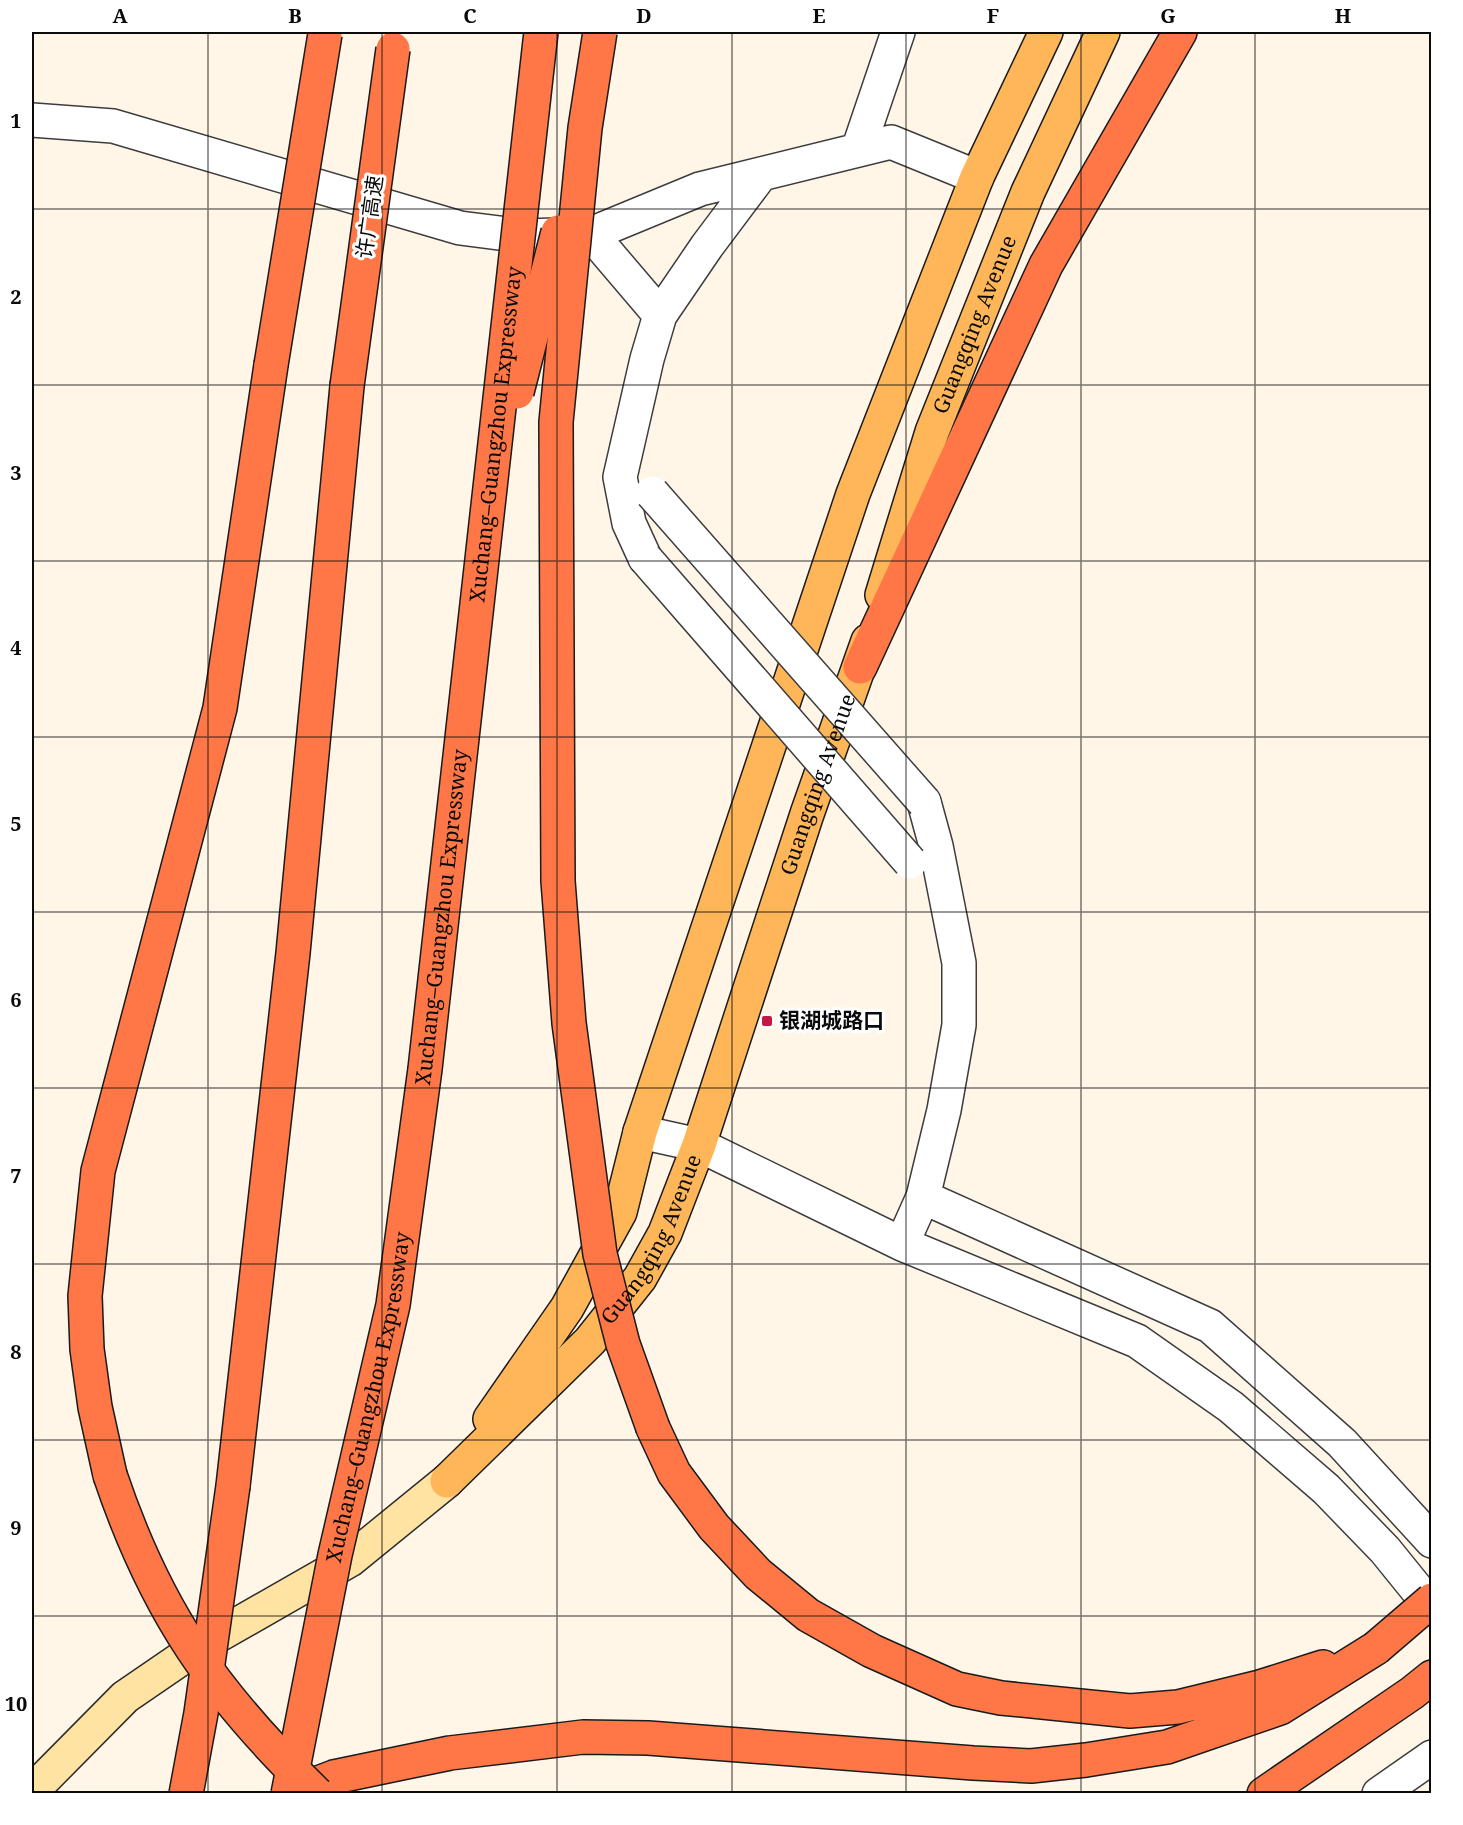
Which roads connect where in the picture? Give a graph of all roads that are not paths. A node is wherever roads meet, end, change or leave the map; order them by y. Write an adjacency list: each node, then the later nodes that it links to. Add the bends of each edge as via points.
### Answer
1 (541, 32): 17 (highway, Xuchang–Guangzhou Expressway, bridge)
2 (600, 32): 10 (highway, bridge)
3 (898, 32): 11 (street)
4 (1046, 32): 13 (main road, Guangqing Avenue)
5 (1103, 32): 18 (main road, Guangqing Avenue, via 1028,192 932,432)
6 (1180, 32): 18 (highway, via 1046,265)
7 (326, 33): 34 (highway, bridge, via 220,708 98,1171 89,1237 86,1306 95,1407 110,1475 143,1561 189,1647 242,1717)
8 (395, 40): 32 (highway, 许广高速, bridge, via 347,386 293,953 233,1486)
9 (32, 120): 14 (street, via 113,126 460,228 523,236)
10 (585, 128): 17 (highway, bridge); 28 (highway, bridge, via 556,422 558,881 569,1023 600,1254 623,1344 674,1473 714,1527 758,1574 808,1615 872,1651 957,1689 1001,1698 1130,1710 1178,1707 1260,1687)
11 (858, 150): 12 (street); 13 (street, via 891,142)
12 (762, 174): 14 (street, via 700,189); 15 (street)
13 (977, 177): 20 (main road, Guangqing Avenue, via 853,494)
14 (591, 234): 15 (street)
15 (660, 315): 16 (street)
16 (630, 430): 19 (street, bridge, via 638,470 652,493 924,802); 19 (street, bridge, via 620,477 629,523 645,558)
17 (489, 504): 33 (highway, Xuchang–Guangzhou Expressway, bridge, via 425,1069 393,1305 335,1556)
18 (860, 667): 21 (main road, Guangqing Avenue, via 807,814)
19 (946, 904): 22 (street, via 959,963 958,1025 944,1110)
20 (640, 1132): 21 (street); 24 (main road, Guangqing Avenue, via 620,1212 567,1308)
21 (699, 1145): 23 (street); 24 (main road, Guangqing Avenue, via 665,1233 640,1278 590,1341)
22 (923, 1197): 23 (street); 25 (street, via 1210,1326 1342,1443)
23 (902, 1244): 27 (street, via 1137,1341 1231,1407 1326,1489 1385,1550)
24 (447, 1481): 31 (street, Guangqing Avenue, via 350,1560 198,1647 125,1697)
25 (1431, 1541)
26 (1431, 1600): 28 (highway, bridge)
27 (1431, 1608)
28 (1376, 1648): 33 (highway, via 1280,1708 1167,1747 1086,1760 1031,1766 984,1764 648,1738 583,1737 450,1753 334,1777)
29 (1422, 1685): 35 (highway)
30 (1431, 1757): 36 (street)
31 (32, 1791)
32 (186, 1794)
33 (288, 1794)
34 (317, 1794)
35 (1264, 1794)
36 (1379, 1794)

